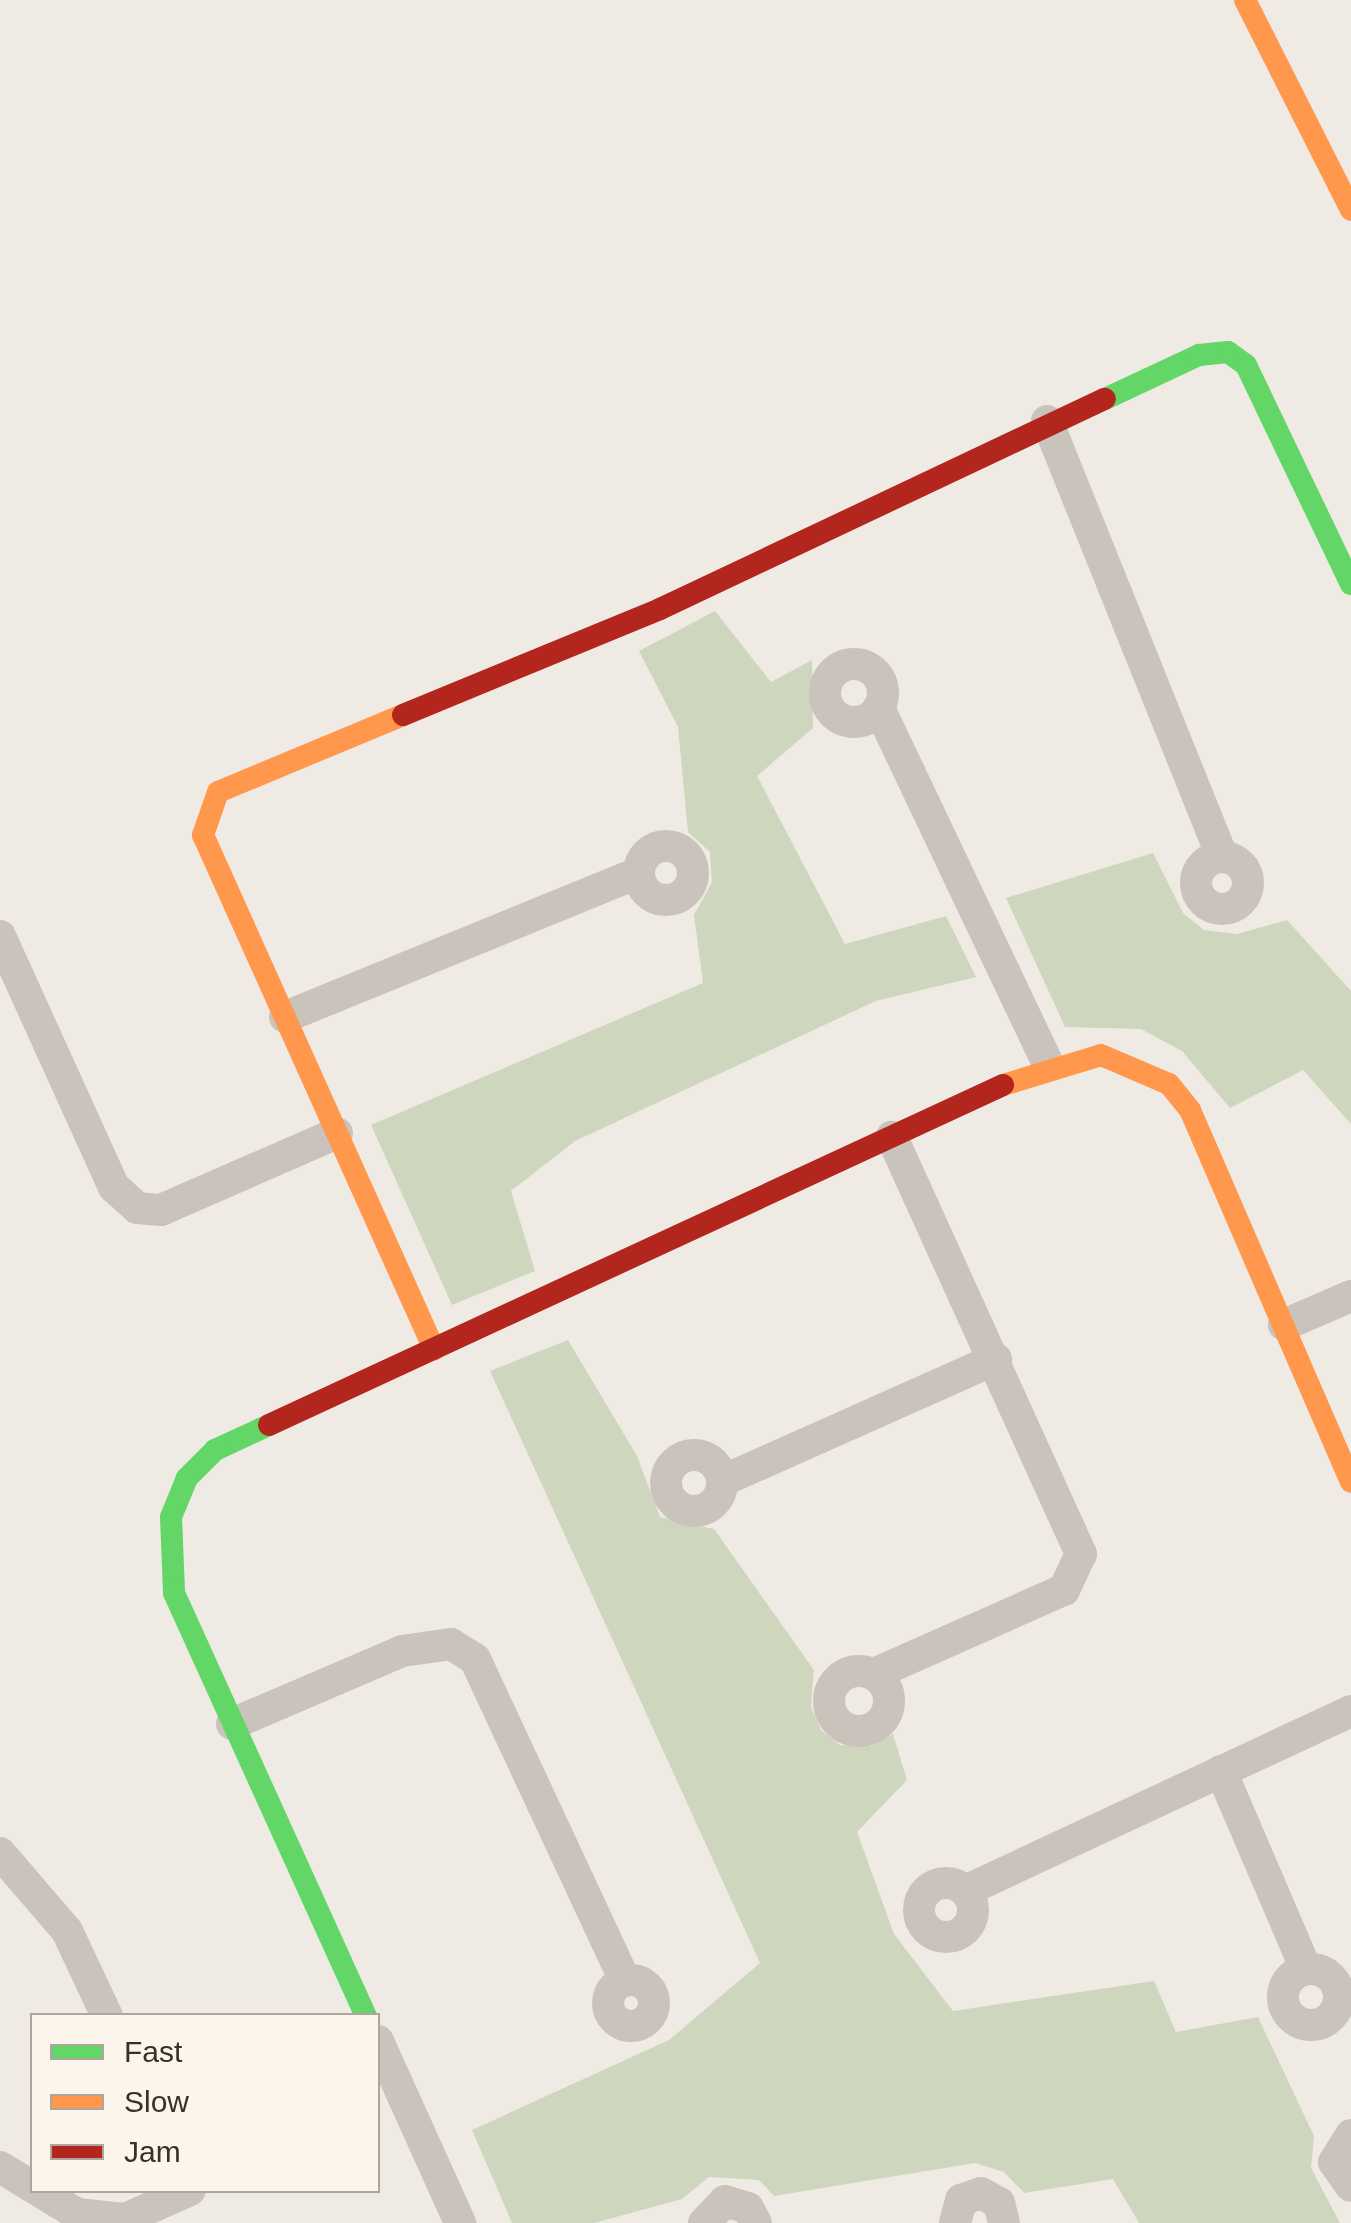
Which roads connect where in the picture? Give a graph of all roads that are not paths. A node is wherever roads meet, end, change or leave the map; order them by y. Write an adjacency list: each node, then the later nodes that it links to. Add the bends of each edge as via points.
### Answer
1 (1244, 0): 2 (street)
2 (1351, 210)
3 (1047, 421): 4 (street, via 1200,354 1228,352 1255,381); 6 (street); 9 (street, via 660,609 218,792 203,835)
4 (1351, 584)
5 (879, 708): 10 (street)
6 (1222, 856)
7 (638, 873): 9 (street)
8 (0, 936): 11 (street, via 114,1187 138,1208 161,1210)
9 (285, 1017): 11 (street)
10 (1048, 1064): 12 (street); 14 (street, via 1101,1054 1170,1084 1190,1110)
11 (337, 1133): 15 (street)
12 (892, 1137): 15 (street); 16 (street)
13 (1351, 1296): 14 (street)
14 (1284, 1325): 18 (street)
15 (434, 1348): 21 (street, via 215,1450 187,1478 171,1517 171,1580)
16 (996, 1360): 17 (street); 19 (street, via 1081,1554 1078,1572 1064,1590)
17 (722, 1480)
18 (1351, 1482)
19 (874, 1674)
20 (1351, 1712): 22 (street)
21 (232, 1724): 26 (street, via 402,1650 451,1644 475,1659); 28 (street)
22 (1221, 1771): 24 (street); 25 (street)
23 (0, 1853): 27 (street, via 66,1931)
24 (965, 1890)
25 (1306, 1969)
26 (625, 1981)
27 (106, 2013)
28 (365, 2013)
29 (380, 2051): 30 (street)
30 (390, 2103): 37 (street)
31 (1351, 2135): 34 (street, via 1334,2162)
32 (0, 2167): 33 (street)
33 (30, 2185)
34 (1351, 2186)
35 (43, 2193): 36 (street, via 77,2214 125,2219)
36 (183, 2193)
37 (460, 2223)
38 (704, 2223): 39 (street, via 725,2200 748,2208)
39 (756, 2223)
40 (955, 2223): 41 (street, via 961,2200 981,2193 999,2202)
41 (1004, 2223)

